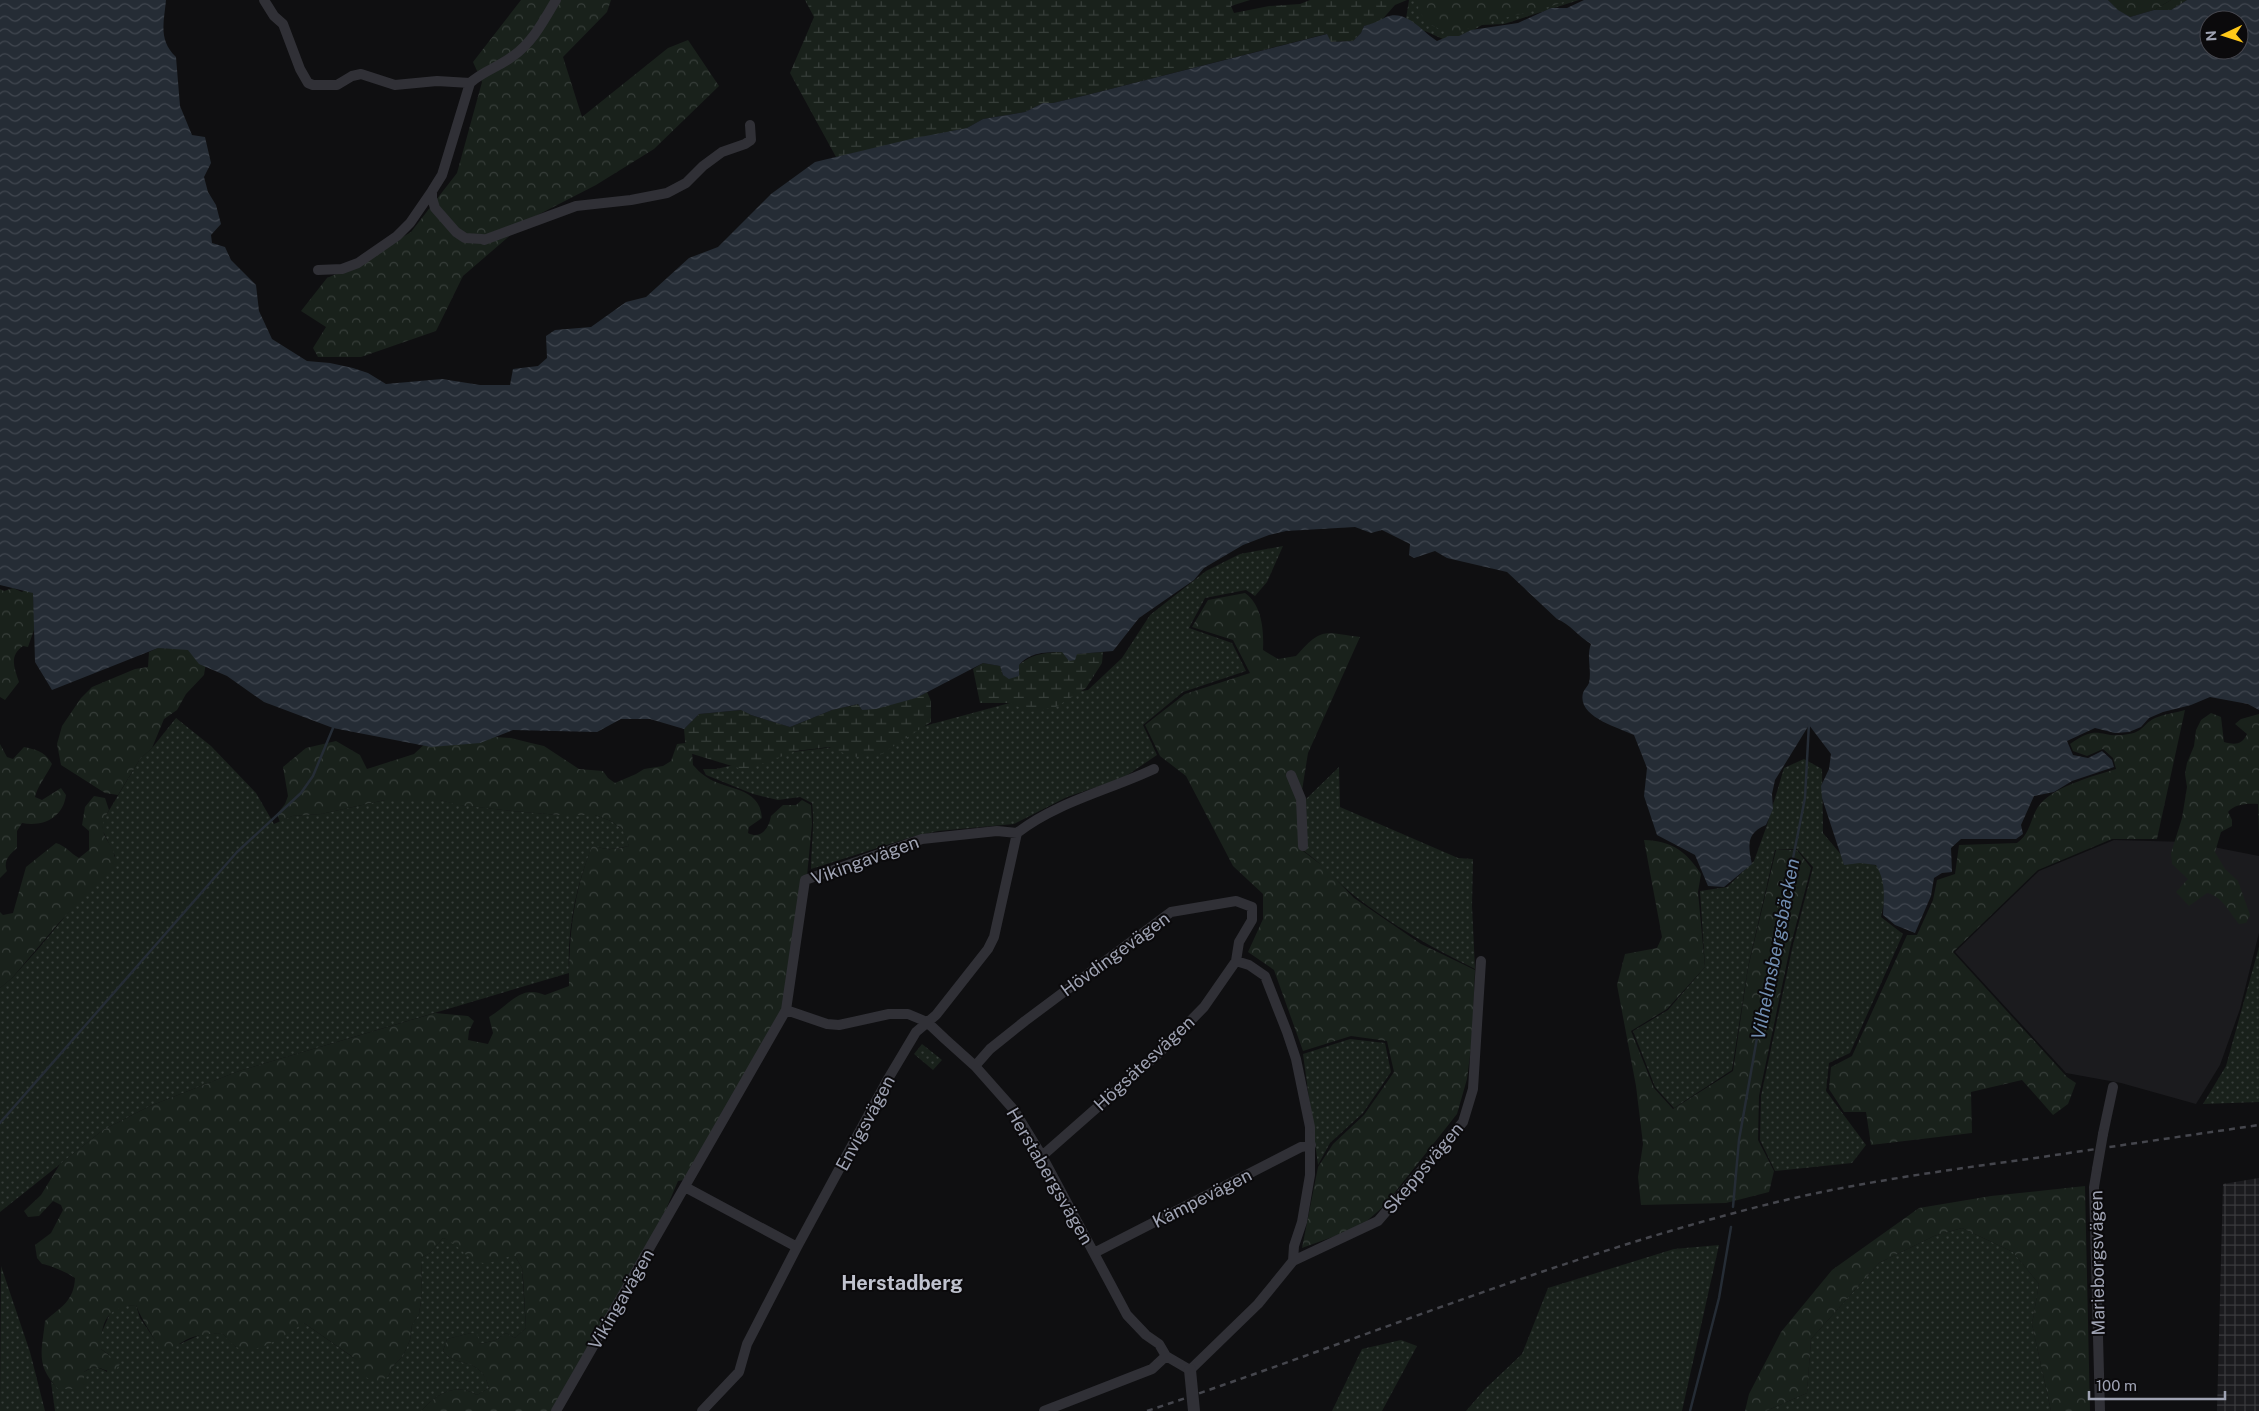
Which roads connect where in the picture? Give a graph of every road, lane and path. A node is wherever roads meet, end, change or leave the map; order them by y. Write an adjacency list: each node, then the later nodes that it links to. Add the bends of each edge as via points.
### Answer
1 (264, 0): 3 (street, via 283,24 308,83 337,85 360,74 395,85 437,81)
2 (556, 0): 3 (street, via 529,42)
3 (470, 83): 5 (street, via 442,175)
4 (750, 125): 5 (street, via 751,140 722,152 677,189 631,200 576,206 483,239 465,238 456,232 436,208)
5 (432, 191): 6 (street, via 397,236 358,263 342,269)
6 (318, 270)
7 (1154, 769): 9 (street, via 1119,786 1069,803)
8 (1291, 775): 10 (street, via 1301,799)
9 (1017, 833): 13 (street, Vikingavägen, via 997,831 933,837 805,880); 14 (street, Envigsvägen, via 994,938 936,1015)
10 (1303, 846)
11 (1236, 961): 15 (street, Hövdingevägen, via 1239,942 1252,920 1252,907 1236,901 1171,912 1025,1021 990,1049); 17 (street, via 1265,976 1296,1059); 18 (street, Högsätesvägen, via 1204,1007 1159,1053)
12 (1481, 961): 22 (street, Skeppsvägen, via 1473,1088 1463,1122 1378,1221)
13 (786, 1010): 14 (street, Herstabergsvägen, via 827,1024 839,1025 900,1013 917,1016); 19 (street, Vikingavägen)
14 (927, 1022): 15 (street, Herstabergsvägen); 20 (street, Envigsvägen, via 916,1032 888,1079)
15 (975, 1066): 18 (street, Herstabergsvägen, via 1014,1110)
16 (2113, 1087): 29 (street, Marieborgsvägen, bridge, via 2094,1187)
17 (1311, 1145): 21 (street, Kämpevägen, via 1301,1147); 22 (street, via 1310,1175)
18 (1042, 1156): 21 (street, Herstabergsvägen)
19 (685, 1187): 20 (street); 25 (street, Vikingavägen)
20 (797, 1247): 26 (street, Envigsvägen, via 747,1344 739,1372)
21 (1094, 1253): 23 (street, Herstabergsvägen, via 1127,1315 1159,1344)
22 (1293, 1261): 24 (street, via 1258,1304)
23 (1166, 1356): 24 (street, Herstabergsvägen); 27 (street, via 1152,1368)
24 (1190, 1370): 28 (street, bridge)
25 (556, 1411)
26 (702, 1411)
27 (1044, 1411)
28 (1194, 1411)
29 (2100, 1411)

